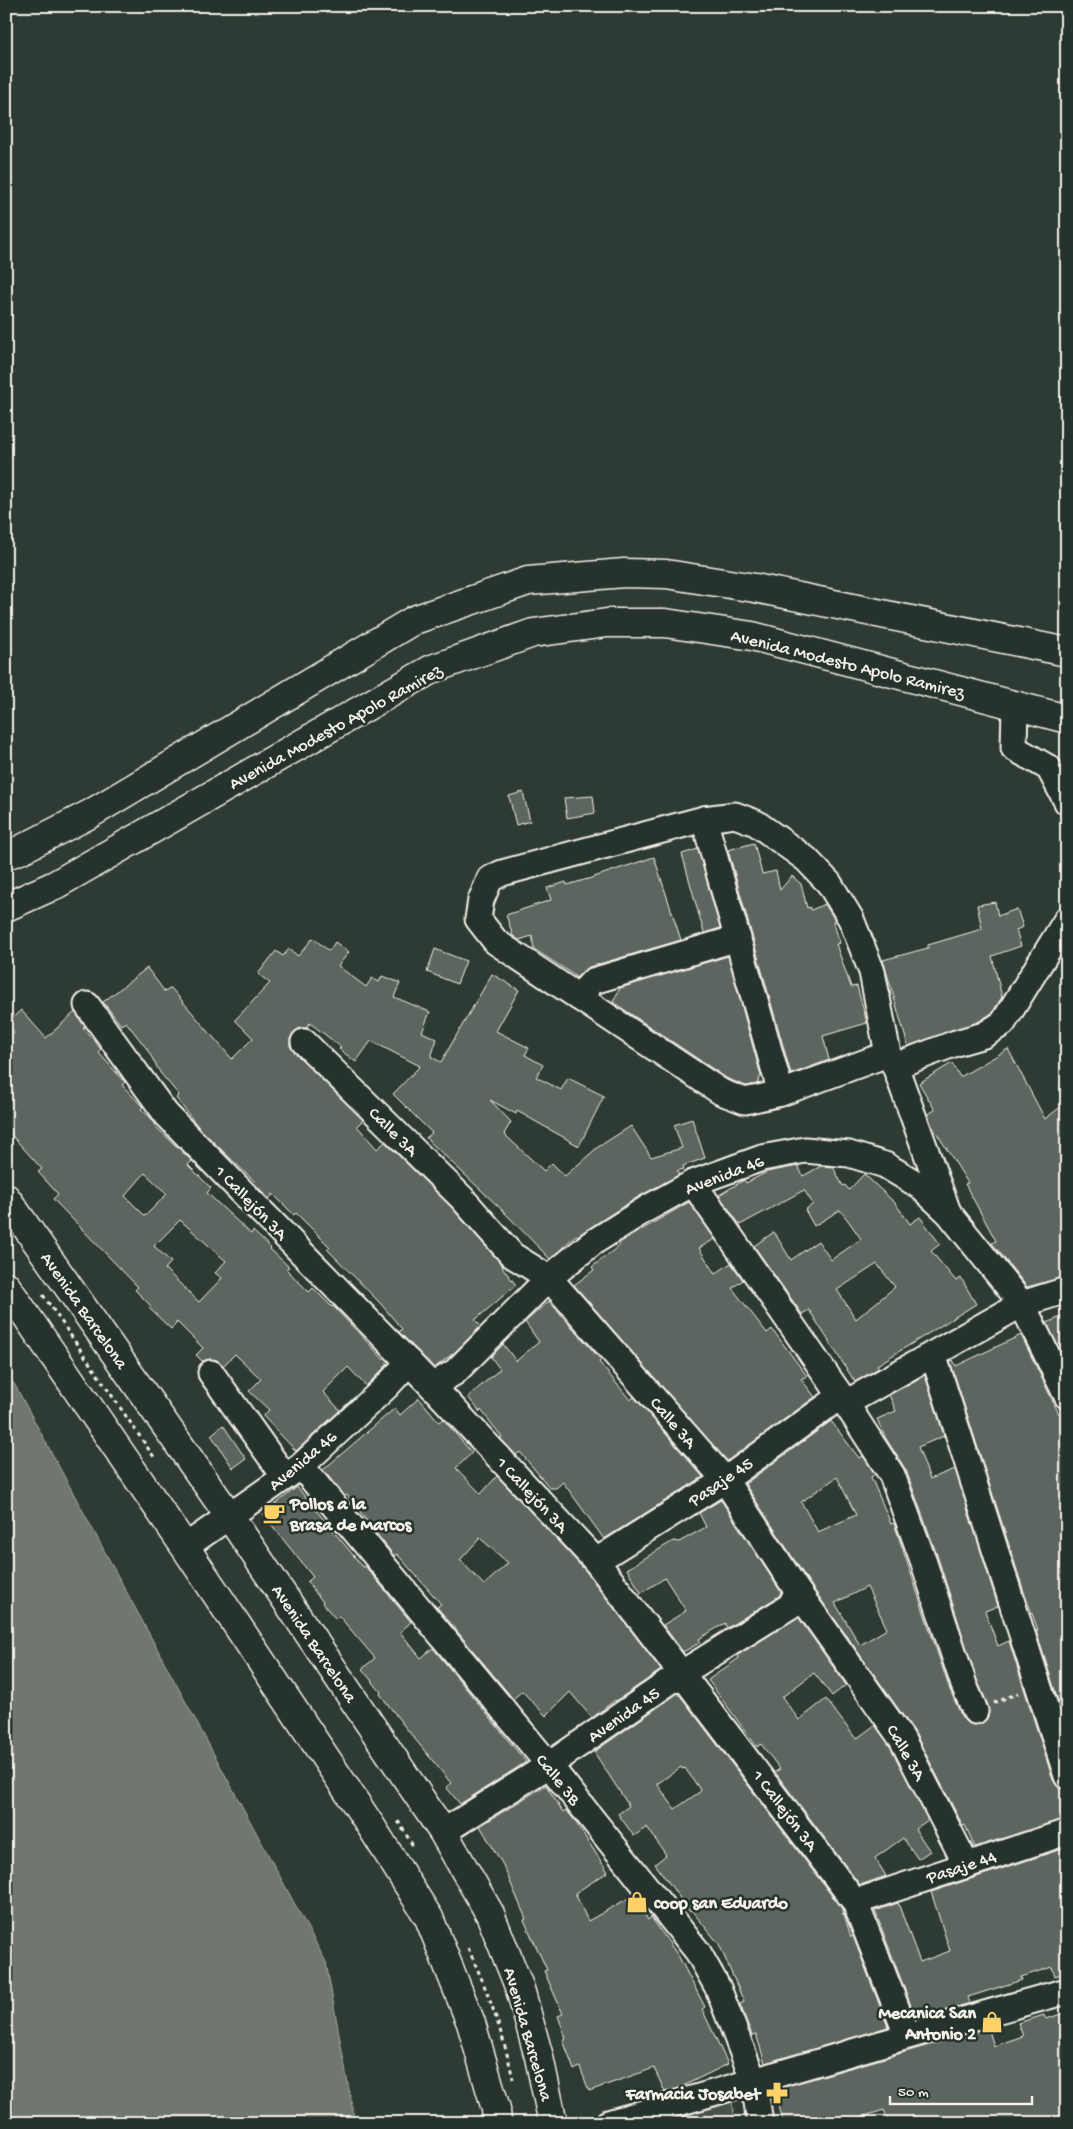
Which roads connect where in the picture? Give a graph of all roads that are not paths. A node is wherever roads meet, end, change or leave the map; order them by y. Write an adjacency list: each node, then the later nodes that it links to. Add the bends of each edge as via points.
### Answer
1 (1067, 652): 6 (main road, via 755,588 666,574 624,573 528,581 414,620 90,814)
2 (1015, 705): 3 (main road, Avenida Modesto Apolo Ramirez); 4 (street, via 1014,748 1049,768); 7 (main road, Avenida Modesto Apolo Ramirez, via 742,634 665,623 607,623 533,633 432,669 55,885)
3 (1067, 719)
4 (1067, 802)
5 (704, 819): 9 (street); 10 (street, via 502,873 490,879 481,900 478,919 496,942); 13 (street, via 735,815 756,823 806,859 828,883 851,919 872,972)
6 (6, 855)
7 (6, 908)
8 (1067, 919): 13 (street, via 1003,1023 984,1035)
9 (738, 938): 10 (street, via 593,981); 14 (street)
10 (578, 997): 14 (street, via 721,1092 745,1100)
11 (87, 1005): 23 (street, 1 Callejón 3A, via 166,1114)
12 (304, 1042): 18 (street, Calle 3A, via 462,1198 512,1255)
13 (892, 1060): 14 (street); 17 (street)
14 (781, 1093)
15 (693, 1183): 17 (street, Avenida 46, via 762,1158 805,1150 849,1154 885,1165 913,1182); 18 (street, Avenida 46, via 592,1243); 27 (street)
16 (6, 1198): 30 (main road, Avenida Barcelona)
17 (948, 1212): 21 (street, Avenida 46)
18 (549, 1278): 25 (street, Avenida 46, via 455,1372); 29 (street, Calle 3A)
19 (6, 1286): 31 (main road)
20 (1067, 1290): 21 (street, Pasaje 45)
21 (1022, 1304): 22 (street, Pasaje 45); 26 (street, Avenida 46)
22 (933, 1354): 27 (street, Pasaje 45); 37 (street)
23 (409, 1362): 25 (street, 1 Callejón 3A); 28 (street, Avenida 46)
24 (211, 1373): 28 (street, Calle 3B)
25 (432, 1386): 32 (street, 1 Callejón 3A)
26 (1067, 1396)
27 (844, 1399): 29 (street, Pasaje 45); 35 (street, via 892,1475)
28 (293, 1472): 30 (street, Avenida 46); 36 (street, Calle 3B)
29 (725, 1480): 32 (street, Pasaje 45); 33 (street, Calle 3A)
30 (230, 1517): 31 (street, Avenida 46); 38 (main road, Avenida Barcelona)
31 (186, 1547): 45 (main road, via 429,1918 471,2023 496,2109)
32 (596, 1561): 34 (street, 1 Callejón 3A)
33 (798, 1592): 34 (street, Avenida 45, via 790,1606); 40 (street, Calle 3A, via 902,1738)
34 (682, 1673): 36 (street, Avenida 45); 41 (street, 1 Callejón 3A)
35 (975, 1712)
36 (549, 1765): 38 (street, Avenida 45); 44 (street, Calle 3B, via 698,1952)
37 (1067, 1776)
38 (443, 1832): 46 (main road, Avenida Barcelona, via 490,1914 520,1989 540,2057)
39 (1067, 1832): 40 (street, Pasaje 44)
40 (966, 1864): 41 (street, Pasaje 44)
41 (855, 1902): 43 (street, 1 Callejón 3A)
42 (1067, 1991): 43 (street)
43 (907, 2035): 44 (street)
44 (754, 2082): 47 (street); 48 (street, Calle 3B)
45 (497, 2123)
46 (553, 2123)
47 (608, 2123)
48 (760, 2123)

